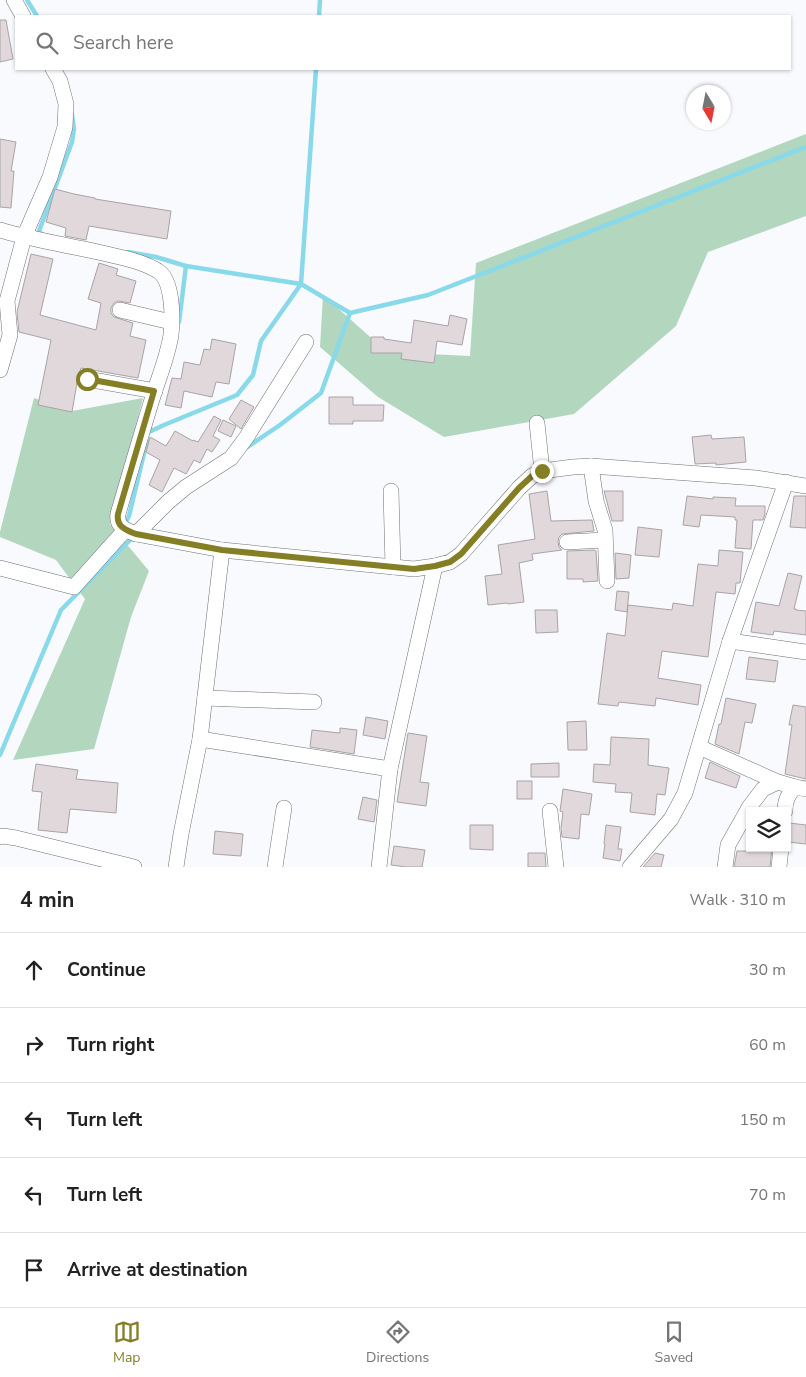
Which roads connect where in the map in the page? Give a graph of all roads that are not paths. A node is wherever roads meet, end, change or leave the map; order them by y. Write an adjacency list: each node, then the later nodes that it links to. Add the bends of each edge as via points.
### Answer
1 (14, 0): 2 (street)
2 (22, 15)
3 (54, 70): 5 (street, via 66,104 65,128 50,177)
4 (0, 230): 5 (street)
5 (24, 237): 7 (street, via 141,262 160,272 168,286); 9 (street, via 7,301 10,335)
6 (120, 310): 7 (street)
7 (171, 322): 11 (street, via 168,352)
8 (306, 342): 18 (street, via 231,458 186,487)
9 (0, 370)
10 (87, 379): 11 (street)
11 (154, 391): 18 (street, via 117,518 120,526)
12 (537, 423): 14 (street)
13 (591, 466): 14 (street); 15 (street); 19 (street)
14 (542, 471): 23 (street, via 519,488 461,554 450,562)
15 (786, 482): 16 (street); 26 (street)
16 (806, 486)
17 (391, 491): 22 (street)
18 (130, 532): 21 (street); 24 (street, via 74,587)
19 (605, 540): 20 (street); 25 (street)
20 (567, 542)
21 (222, 550): 22 (street); 28 (street)
22 (393, 566): 23 (street, via 414,569)
23 (435, 566): 32 (street)
24 (0, 568)
25 (607, 581)
26 (730, 641): 27 (street); 31 (street)
27 (806, 652)
28 (205, 698): 29 (street); 30 (street)
29 (314, 702)
30 (200, 739): 32 (street); 41 (street)
31 (699, 747): 33 (street); 45 (street, via 685,793 671,818)
32 (390, 769): 43 (street)
33 (778, 782): 34 (street); 46 (street, via 762,789 750,806 728,846)
34 (801, 788): 35 (street, via 788,796)
35 (785, 807)
36 (284, 808): 42 (street)
37 (550, 810): 44 (street)
38 (0, 837): 40 (street, via 16,838)
39 (781, 852): 47 (street)
40 (134, 867)
41 (176, 867)
42 (275, 867)
43 (379, 867)
44 (556, 867)
45 (630, 867)
46 (724, 867)
47 (779, 867)

